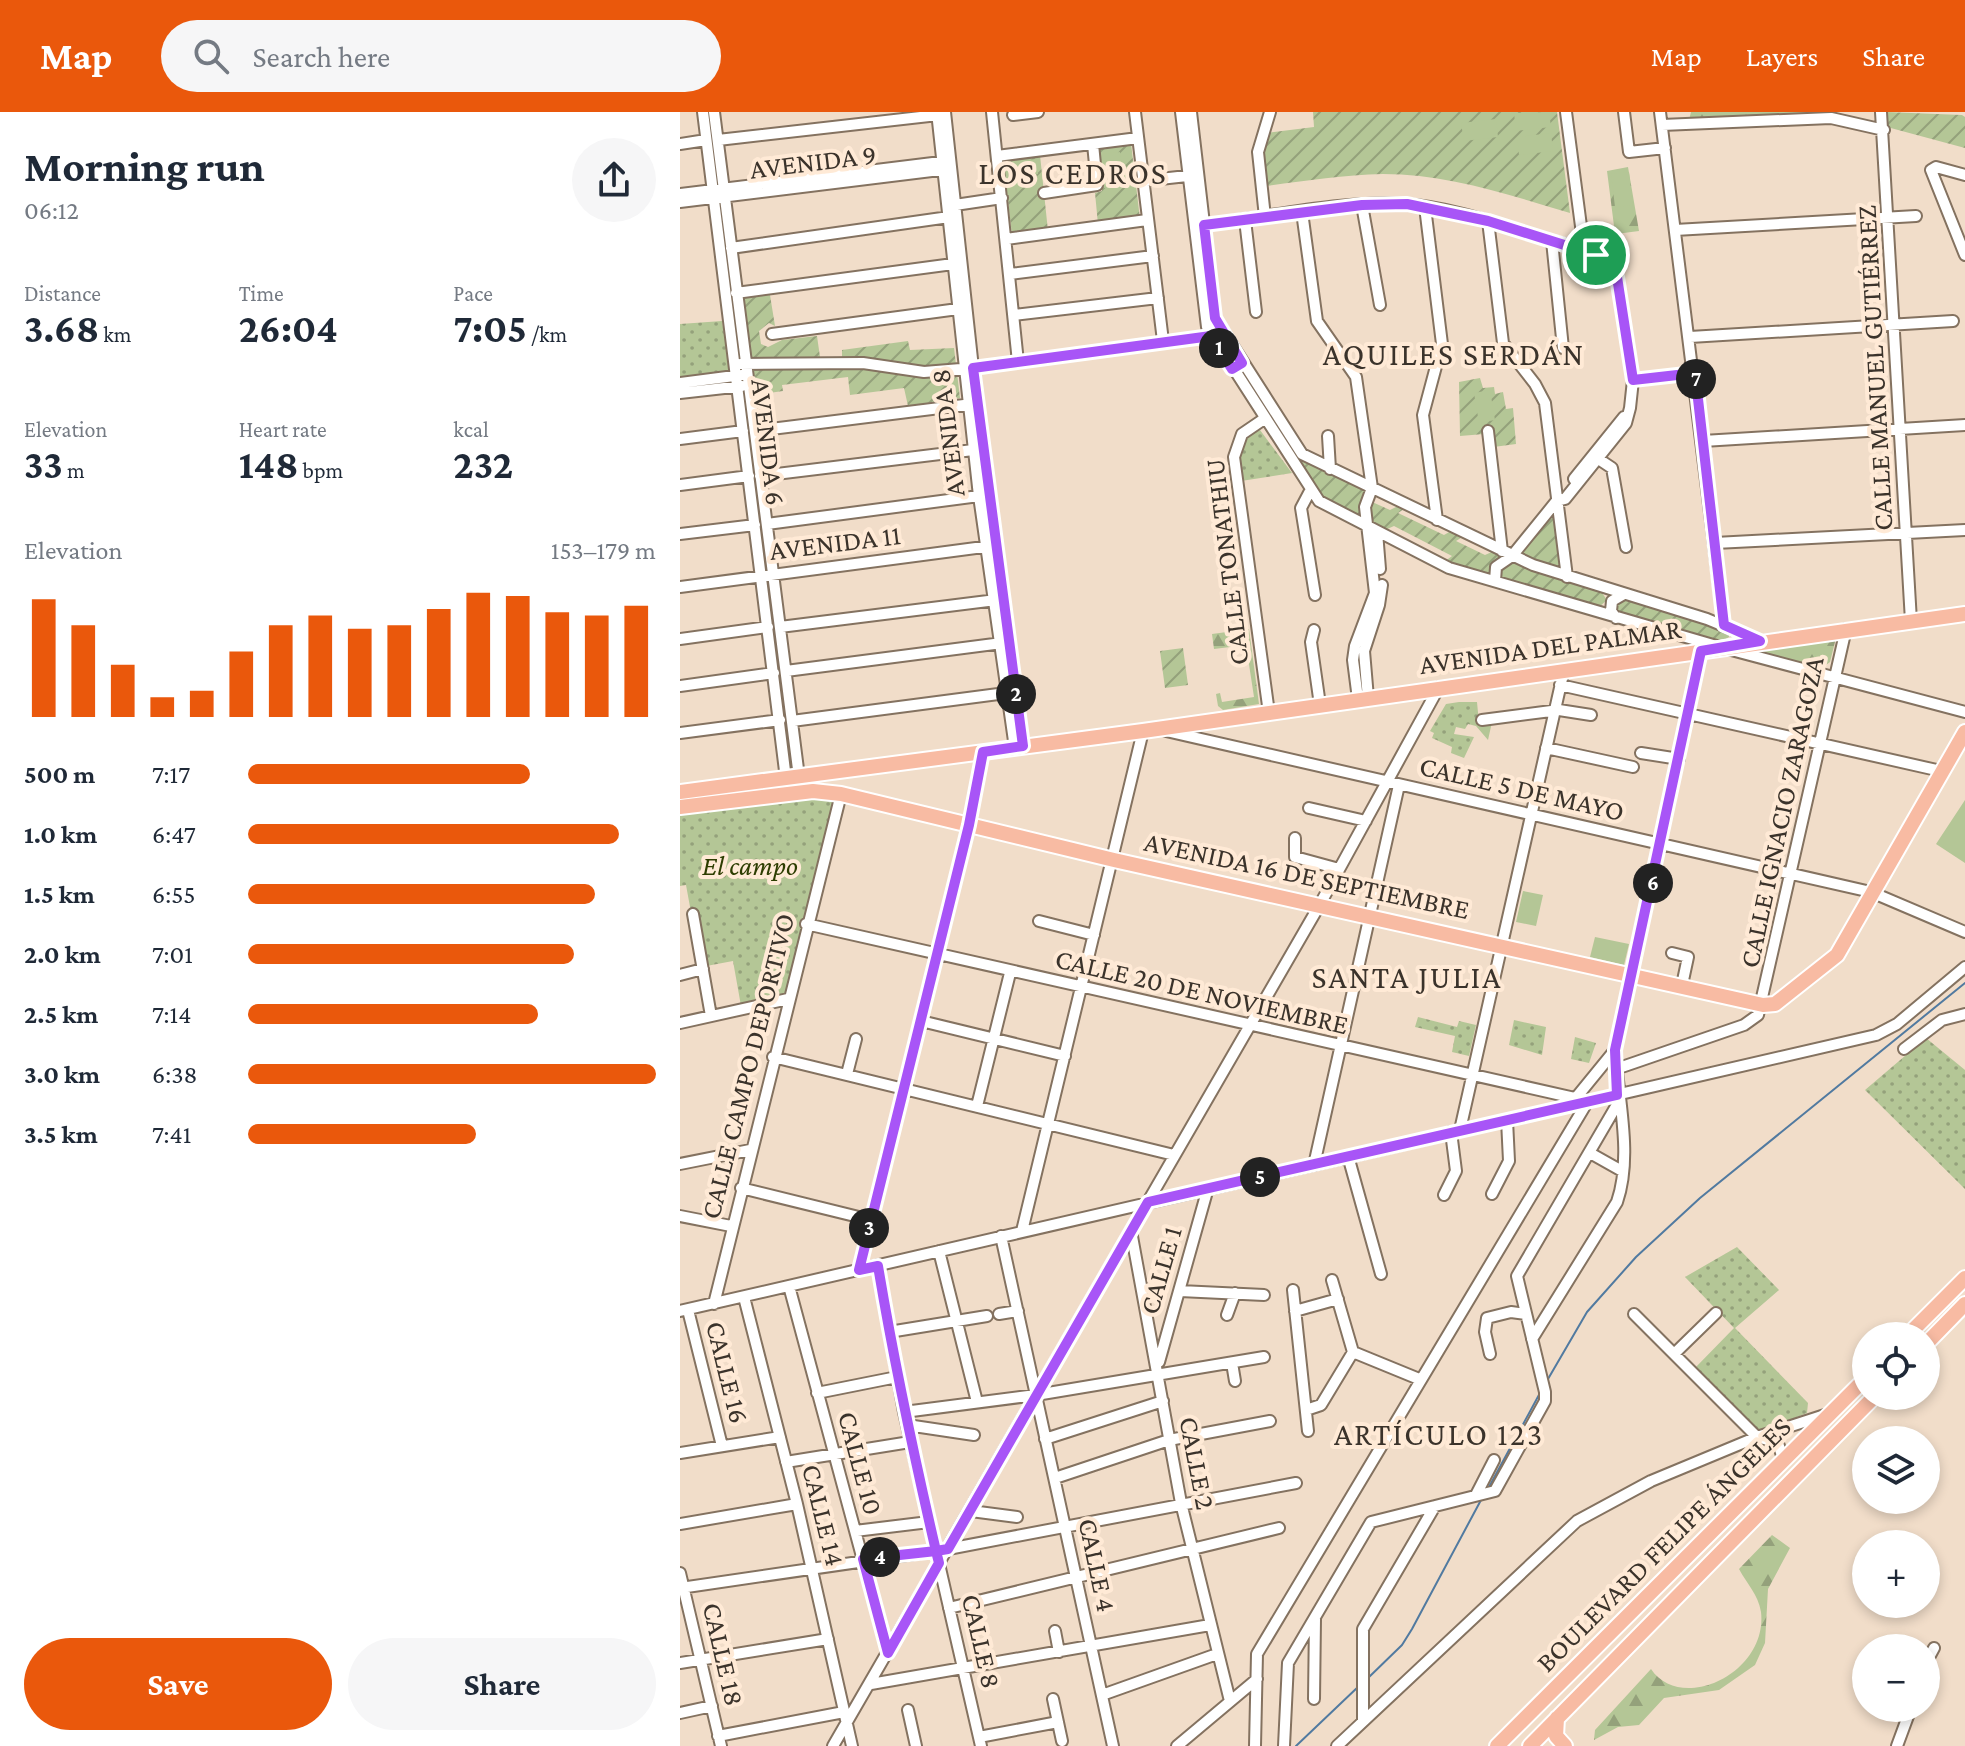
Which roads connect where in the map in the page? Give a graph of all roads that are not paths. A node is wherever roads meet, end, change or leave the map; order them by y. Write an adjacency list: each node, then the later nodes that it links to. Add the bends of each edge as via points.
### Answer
1 (703, 112): 18 (street, AVENIDA 6)
2 (714, 112): 19 (street, AVENIDA 6)
3 (992, 112): 23 (street)
4 (1038, 112): 14 (street)
5 (1135, 112): 17 (street)
6 (1181, 112): 25 (street)
7 (1191, 112): 25 (street)
8 (1270, 112): 39 (street, via 1258,152)
9 (1566, 112): 49 (street)
10 (1624, 112): 22 (street, via 1629,152)
11 (1660, 112): 15 (street)
12 (1881, 112): 16 (street, CALLE MANUEL GUTIÉRREZ)
13 (940, 113): 19 (street); 24 (street, AVENIDA 8)
14 (1013, 115)
15 (1662, 125): 16 (street, via 1831,118); 22 (street)
16 (1884, 130): 40 (street, CALLE MANUEL GUTIÉRREZ)
17 (1138, 138): 21 (street); 27 (street)
18 (706, 140): 20 (street); 28 (street, AVENIDA 6)
19 (718, 140): 28 (street, AVENIDA 6)
20 (680, 144)
21 (1093, 144): 23 (street); 29 (street, via 1097,185)
22 (1665, 148): 45 (street)
23 (997, 156): 31 (street)
24 (947, 165): 28 (street, AVENIDA 9); 33 (street, AVENIDA 8); 38 (street, AVENIDA 8)
25 (1194, 175): 27 (street); 44 (street); 63 (street, via 1204,314)
26 (1965, 175): 50 (street, via 1931,170)
27 (1142, 181): 41 (street)
28 (718, 193): 30 (street, AVENIDA 9); 32 (street, AVENIDA 9); 48 (street, AVENIDA 6); 71 (street, AVENIDA 6)
29 (1044, 193)
30 (680, 194)
31 (1002, 198): 33 (street); 46 (street)
32 (680, 202)
33 (955, 205): 69 (street, AVENIDA 8)
34 (1362, 205): 35 (street); 36 (street); 56 (street)
35 (1425, 207): 43 (street); 94 (street, via 1442,344 1423,415)
36 (1302, 212): 39 (street); 90 (street, via 1317,321 1356,377)
37 (1916, 216): 40 (street)
38 (949, 217): 48 (street); 52 (street, AVENIDA 8)
39 (1265, 217): 42 (street)
40 (1889, 217): 45 (street); 61 (street, CALLE MANUEL GUTIÉRREZ)
41 (1147, 220): 46 (street); 51 (street)
42 (1245, 220): 44 (street); 58 (street)
43 (1488, 221): 47 (street); 93 (street, via 1500,330 1509,353 1545,403)
44 (1204, 225): 68 (street, via 1215,318)
45 (1675, 230): 64 (street)
46 (1006, 239): 53 (street)
47 (1552, 241): 49 (street); 66 (street)
48 (731, 248): 54 (street, AVENIDA 6)
49 (1584, 249): 72 (street, via 1615,270)
50 (1965, 255)
51 (1153, 256): 53 (street); 55 (street)
52 (953, 264): 54 (street); 57 (street, AVENIDA 8)
53 (1010, 274): 59 (street)
54 (736, 293): 71 (street, AVENIDA 6)
55 (1158, 298): 59 (street); 65 (street)
56 (1380, 305)
57 (958, 309): 62 (street); 69 (street, AVENIDA 8)
58 (1256, 312)
59 (1014, 315): 67 (street)
60 (1953, 321): 61 (street)
61 (1895, 324): 64 (street); 78 (street, CALLE MANUEL GUTIÉRREZ)
62 (772, 334)
63 (1211, 336): 65 (street); 68 (street)
64 (1690, 337): 70 (street)
65 (1163, 341): 67 (street)
66 (1563, 348)
67 (1018, 362): 69 (street)
68 (1237, 366): 76 (street); 87 (street, via 1293,444)
69 (968, 368): 71 (street, via 924,372 863,363); 75 (street, AVENIDA 8)
70 (1695, 373): 72 (street); 84 (street)
71 (742, 375): 73 (street); 74 (street); 79 (street, AVENIDA 6); 80 (street, AVENIDA 6)
72 (1633, 380): 86 (street, via 1626,423)
73 (680, 383)
74 (680, 393)
75 (972, 404): 80 (street); 85 (street, AVENIDA 8); 102 (street, AVENIDA 8)
76 (1264, 419): 91 (street); 138 (street, CALLE TONATHIU, via 1242,434 1234,457)
77 (1965, 425): 78 (street)
78 (1901, 429): 84 (street); 99 (street, CALLE MANUEL GUTIÉRREZ)
79 (743, 431): 83 (street); 88 (street, AVENIDA 6)
80 (755, 431): 88 (street, AVENIDA 6)
81 (1488, 431): 104 (street)
82 (1328, 436): 87 (street)
83 (680, 439)
84 (1703, 441): 101 (street)
85 (973, 450): 88 (street); 92 (street, AVENIDA 8)
86 (1595, 457): 93 (street, via 1565,499); 103 (street, via 1612,468)
87 (1330, 469): 90 (street)
88 (755, 476): 89 (street); 95 (street, AVENIDA 6); 96 (street, AVENIDA 6)
89 (680, 485)
90 (1372, 488): 94 (street); 97 (street, via 1365,507)
91 (1310, 491): 97 (street); 112 (street, via 1301,508)
92 (979, 496): 95 (street); 102 (street, AVENIDA 8)
93 (1557, 501): 104 (street); 107 (street)
94 (1437, 520): 104 (street)
95 (767, 524): 105 (street, AVENIDA 6)
96 (755, 525): 100 (street); 106 (street, AVENIDA 6)
97 (1373, 529): 108 (street, via 1449,568); 134 (street, via 1375,593 1353,660)
98 (1965, 530): 99 (street)
99 (1907, 533): 101 (street); 117 (street, CALLE MANUEL GUTIÉRREZ)
100 (680, 534)
101 (1715, 543): 118 (street)
102 (991, 546): 105 (street, AVENIDA 11); 113 (street, AVENIDA 8)
103 (1626, 547)
104 (1507, 553): 107 (street); 108 (street, via 1496,567)
105 (774, 574): 106 (street, AVENIDA 11); 119 (street, AVENIDA 6)
106 (762, 576): 109 (street, AVENIDA 11); 119 (street, AVENIDA 6)
107 (1567, 577): 110 (street)
108 (1495, 581): 114 (street)
109 (680, 587)
110 (1605, 589): 111 (street); 114 (street, via 1607,604)
111 (1624, 594): 116 (street, via 1612,601); 118 (street)
112 (1315, 595)
113 (997, 600): 119 (street); 124 (street, AVENIDA 8)
114 (1595, 611): 116 (street)
115 (1965, 614): 117 (main road, AVENIDA DEL PALMAR)
116 (1616, 618): 125 (street)
117 (1911, 621): 120 (main road, AVENIDA DEL PALMAR)
118 (1724, 625): 123 (street)
119 (774, 627): 122 (street); 127 (street, AVENIDA 6); 128 (street, AVENIDA 6)
120 (1846, 629): 123 (main road, AVENIDA DEL PALMAR); 130 (street, CALLE IGNACIO ZARAGOZA)
121 (1314, 630): 135 (street)
122 (680, 639)
123 (1760, 641): 125 (main road, AVENIDA DEL PALMAR)
124 (1004, 643): 127 (street); 133 (street, AVENIDA 8); 148 (street, AVENIDA 8)
125 (1720, 647): 126 (main road, AVENIDA DEL PALMAR); 130 (street)
126 (1701, 651): 129 (main road, AVENIDA DEL PALMAR); 139 (street)
127 (786, 671): 143 (street, AVENIDA 6)
128 (774, 673): 131 (street); 141 (street, AVENIDA 6)
129 (1562, 677): 132 (main road, AVENIDA DEL PALMAR); 136 (street); 139 (street)
130 (1836, 677): 137 (street); 147 (street, CALLE IGNACIO ZARAGOZA)
131 (680, 686)
132 (1439, 687): 134 (main road, AVENIDA DEL PALMAR); 156 (street)
133 (1006, 693): 143 (street); 148 (street, AVENIDA 8)
134 (1363, 699): 135 (main road, AVENIDA DEL PALMAR)
135 (1320, 705): 138 (main road, AVENIDA DEL PALMAR)
136 (1554, 711): 140 (street); 142 (street); 149 (street)
137 (1965, 712)
138 (1269, 713): 144 (main road, AVENIDA DEL PALMAR)
139 (1689, 713): 147 (street); 152 (street)
140 (1591, 715)
141 (780, 720): 146 (street); 155 (street, AVENIDA 6)
142 (1482, 720)
143 (792, 721): 155 (street, AVENIDA 6)
144 (1150, 730): 148 (main road, AVENIDA DEL PALMAR); 156 (street, CALLE 5 DE MAYO); 167 (street)
145 (1965, 732): 154 (main road)
146 (680, 733)
147 (1821, 744): 154 (street); 169 (street, CALLE IGNACIO ZARAGOZA)
148 (1019, 747): 150 (main road, AVENIDA DEL PALMAR)
149 (1546, 748): 153 (street); 162 (street)
150 (983, 752): 155 (main road, AVENIDA DEL PALMAR); 164 (street)
151 (1641, 753): 152 (street)
152 (1679, 759): 166 (street)
153 (1633, 767)
154 (1941, 771): 170 (main road)
155 (793, 778): 158 (main road, AVENIDA DEL PALMAR)
156 (1387, 782): 157 (street, CALLE 5 DE MAYO); 163 (street)
157 (1399, 785): 162 (street, CALLE 5 DE MAYO); 173 (street)
158 (680, 792)
159 (841, 794): 160 (main road, AVENIDA 16 DE SEPTIEMBRE, via 813,791); 164 (main road, AVENIDA 16 DE SEPTIEMBRE); 175 (street, CALLE CAMPO DEPORTIVO)
160 (680, 807)
161 (1309, 808): 163 (street)
162 (1531, 815): 166 (street, CALLE 5 DE MAYO); 178 (street)
163 (1366, 821): 168 (street)
164 (969, 825): 167 (main road, AVENIDA 16 DE SEPTIEMBRE); 180 (street)
165 (1295, 838): 168 (street, via 1295,857)
166 (1662, 844): 169 (street, CALLE 5 DE MAYO); 184 (street)
167 (1114, 860): 171 (main road, AVENIDA 16 DE SEPTIEMBRE); 177 (street)
168 (1339, 869): 171 (street)
169 (1792, 874): 170 (street, CALLE 5 DE MAYO); 189 (street, CALLE IGNACIO ZARAGOZA)
170 (1871, 892): 176 (street, CALLE 5 DE MAYO); 189 (main road, via 1837,955 1787,997)
171 (1319, 906): 173 (main road, AVENIDA 16 DE SEPTIEMBRE); 194 (street)
172 (693, 914): 182 (street, CALLE CAMPO DEPORTIVO)
173 (1369, 916): 178 (main road, AVENIDA 16 DE SEPTIEMBRE); 197 (street)
174 (1039, 921): 177 (street)
175 (806, 924): 180 (street, CALLE 20 DE NOVIEMBRE); 188 (street, CALLE CAMPO DEPORTIVO)
176 (1965, 932)
177 (1094, 935): 187 (street)
178 (1502, 945): 184 (main road, AVENIDA 16 DE SEPTIEMBRE); 204 (street)
179 (1672, 953): 186 (street, via 1688,957)
180 (938, 956): 183 (street, CALLE 20 DE NOVIEMBRE); 192 (street)
181 (1965, 967): 207 (street, via 1887,1031)
182 (703, 969): 185 (street); 191 (street, CALLE CAMPO DEPORTIVO)
183 (1010, 973): 187 (street, CALLE 20 DE NOVIEMBRE); 196 (street)
184 (1633, 974): 186 (main road, AVENIDA 16 DE SEPTIEMBRE); 199 (street)
185 (680, 975)
186 (1682, 985): 189 (main road, AVENIDA 16 DE SEPTIEMBRE)
187 (1081, 988): 194 (street, CALLE 20 DE NOVIEMBRE); 200 (street)
188 (788, 999): 191 (street); 201 (street, CALLE CAMPO DEPORTIVO)
189 (1763, 1005): 202 (street, via 1744,1025)
190 (1965, 1014): 198 (street, via 1942,1020)
191 (711, 1016): 193 (street)
192 (921, 1021): 196 (street); 205 (street)
193 (680, 1023)
194 (1247, 1026): 197 (street, CALLE 20 DE NOVIEMBRE); 215 (street)
195 (856, 1039): 203 (street)
196 (994, 1039): 200 (street); 209 (street)
197 (1340, 1047): 204 (street, CALLE 20 DE NOVIEMBRE); 218 (street)
198 (1904, 1049)
199 (1615, 1050): 202 (street); 206 (street)
200 (1065, 1056): 211 (street)
201 (773, 1057): 203 (street); 213 (street, CALLE CAMPO DEPORTIVO)
202 (1616, 1069): 207 (street)
203 (847, 1074): 205 (street)
204 (1470, 1076): 206 (street, CALLE 20 DE NOVIEMBRE); 212 (street)
205 (904, 1088): 209 (street); 226 (street)
206 (1575, 1099): 208 (street, CALLE 20 DE NOVIEMBRE)
207 (1618, 1099): 208 (street); 214 (street); 219 (street)
208 (1588, 1101): 210 (street); 267 (street)
209 (977, 1106): 211 (street)
210 (1507, 1120): 212 (street); 222 (street, via 1509,1161)
211 (1049, 1124): 215 (street); 228 (street)
212 (1456, 1131): 216 (street); 223 (street, via 1456,1171)
213 (750, 1150): 217 (street); 220 (street, CALLE CAMPO DEPORTIVO)
214 (1590, 1153): 219 (street); 251 (street, via 1517,1276)
215 (1174, 1155): 224 (street)
216 (1348, 1156): 218 (street); 234 (street)
217 (681, 1162)
218 (1314, 1165): 221 (street)
219 (1622, 1171): 259 (street, via 1617,1202)
220 (741, 1188): 226 (street); 227 (street, CALLE CAMPO DEPORTIVO)
221 (1208, 1188): 224 (street); 239 (street, CALLE 1)
222 (1492, 1194)
223 (1444, 1195)
224 (1148, 1202): 228 (street); 229 (street)
225 (680, 1216): 227 (street)
226 (871, 1220): 233 (street)
227 (731, 1226): 244 (street, CALLE CAMPO DEPORTIVO)
228 (1022, 1231): 230 (street)
229 (1131, 1231): 265 (street, CALLE 2); 271 (street)
230 (1001, 1236): 231 (street); 247 (street, CALLE 4)
231 (939, 1251): 232 (street); 255 (street)
232 (878, 1266): 233 (street); 258 (street)
233 (859, 1270): 237 (street)
234 (1381, 1274)
235 (1965, 1278): 256 (main road)
236 (1332, 1280): 243 (street)
237 (789, 1286): 242 (street); 270 (street, CALLE 10)
238 (1293, 1290): 248 (street)
239 (1180, 1291): 240 (street); 265 (street, CALLE 1)
240 (1235, 1293): 241 (street); 253 (street)
241 (1264, 1295)
242 (744, 1297): 244 (street); 283 (street, CALLE 14)
243 (1338, 1299): 248 (street); 260 (street)
244 (714, 1304): 246 (street)
245 (1965, 1304): 257 (main road)
246 (684, 1310): 289 (street, CALLE 16)
247 (1018, 1311): 250 (street); 271 (street, CALLE 4)
248 (1295, 1311): 274 (street)
249 (1716, 1313): 262 (street)
250 (999, 1314)
251 (1526, 1314): 259 (street); 261 (street, via 1487,1318)
252 (1634, 1314): 262 (street)
253 (1227, 1315)
254 (987, 1316): 255 (street)
255 (957, 1321): 258 (street); 273 (street)
256 (1921, 1322)
257 (1940, 1330)
258 (889, 1332): 266 (street)
259 (1532, 1339): 298 (street, via 1545,1401 1495,1491)
260 (1353, 1352): 267 (street); 274 (street, via 1321,1405)
261 (1490, 1354)
262 (1674, 1354): 284 (street)
263 (1264, 1357): 264 (street)
264 (1232, 1363): 265 (street); 268 (street)
265 (1159, 1370): 271 (street); 272 (street, CALLE 2)
266 (897, 1377): 270 (street); 276 (street)
267 (1419, 1379): 329 (street, via 1257,1654)
268 (1235, 1381)
269 (1852, 1392): 277 (main road, BOULEVARD FELIPE ÁNGELES)
270 (817, 1393): 291 (street, CALLE 10)
271 (1036, 1395): 273 (street); 285 (street, CALLE 4); 302 (street)
272 (1163, 1401): 285 (street); 286 (street, CALLE 2)
273 (977, 1402): 276 (street)
274 (1306, 1410): 281 (street)
275 (1861, 1410): 292 (main road, BOULEVARD FELIPE ÁNGELES)
276 (904, 1412): 279 (street)
277 (1831, 1413): 280 (street); 288 (main road, BOULEVARD FELIPE ÁNGELES)
278 (1270, 1421): 286 (street)
279 (907, 1425): 282 (street); 287 (street)
280 (1784, 1428): 284 (street); 288 (street)
281 (1308, 1431)
282 (974, 1435)
283 (780, 1437): 289 (street); 294 (street, CALLE 14)
284 (1757, 1437): 295 (street, via 1778,1443); 337 (street, via 1651,1481 1577,1521)
285 (1045, 1439): 296 (street, CALLE 4)
286 (1169, 1440): 296 (street); 299 (street, CALLE 2)
287 (910, 1442): 291 (street); 304 (street)
288 (1801, 1445): 292 (street); 295 (main road, BOULEVARD FELIPE ÁNGELES)
289 (722, 1446): 290 (street)
290 (680, 1453)
291 (833, 1455): 294 (street); 308 (street, CALLE 10)
292 (1814, 1459): 342 (main road, BOULEVARD FELIPE ÁNGELES)
293 (1494, 1460): 298 (street)
294 (786, 1462): 300 (street, CALLE 14)
295 (1784, 1462): 331 (main road, BOULEVARD FELIPE ÁNGELES)
296 (1055, 1478): 306 (street, CALLE 4)
297 (1296, 1483): 299 (street)
298 (1476, 1495): 301 (street)
299 (1181, 1503): 306 (street); 310 (street, CALLE 2)
300 (797, 1504): 305 (street); 313 (street, CALLE 14)
301 (1435, 1506): 318 (street, via 1374,1519); 332 (street, via 1363,1629)
302 (971, 1511): 303 (street); 309 (street)
303 (1017, 1517)
304 (929, 1522): 308 (street); 309 (street)
305 (680, 1524)
306 (1065, 1525): 309 (street); 315 (street, CALLE 4)
307 (1279, 1528): 310 (street)
308 (855, 1531): 311 (street, CALLE 10)
309 (942, 1550): 311 (street); 312 (street)
310 (1192, 1551): 315 (street); 319 (street, CALLE 2)
311 (863, 1559): 313 (street); 324 (street, CALLE 10)
312 (939, 1563): 317 (street, CALLE 8); 324 (street)
313 (812, 1566): 316 (street); 321 (street, CALLE 14)
314 (680, 1573): 316 (street, CALLE 18)
315 (1077, 1578): 317 (street); 322 (street, CALLE 4)
316 (682, 1587): 326 (street, CALLE 18)
317 (949, 1608): 328 (street, CALLE 8)
318 (1315, 1617): 335 (street); 356 (street, via 1286,1669)
319 (1210, 1625): 322 (street); 325 (street, CALLE 2)
320 (1055, 1631): 323 (street)
321 (828, 1639): 326 (street); 341 (street, CALLE 14)
322 (1091, 1646): 323 (street); 333 (street, CALLE 4)
323 (1059, 1652): 328 (street)
324 (888, 1653): 330 (street)
325 (1217, 1654): 333 (street); 336 (street, CALLE 2)
326 (700, 1661): 327 (street); 338 (street, CALLE 18)
327 (680, 1663)
328 (963, 1669): 330 (street); 348 (street, CALLE 8)
329 (1257, 1679): 336 (street); 355 (street)
330 (871, 1684): 341 (street)
331 (1552, 1690): 349 (main road, via 1535,1719); 358 (main road, BOULEVARD FELIPE ÁNGELES)
332 (1364, 1692): 337 (street); 343 (street)
333 (1102, 1695): 353 (street, CALLE 4)
334 (1053, 1699): 344 (street)
335 (1314, 1699)
336 (1230, 1701): 354 (street)
337 (1381, 1703): 343 (street)
338 (712, 1706): 340 (street); 346 (street, CALLE 18)
339 (908, 1710): 352 (street)
340 (680, 1713)
341 (845, 1717): 346 (street); 350 (street); 351 (street, CALLE 14)
342 (1557, 1718): 349 (main road, BOULEVARD FELIPE ÁNGELES); 359 (main road, via 1556,1736)
343 (1363, 1720): 357 (street)
344 (1058, 1722): 347 (street); 348 (street)
345 (1906, 1722): 360 (street)
346 (720, 1741)
347 (1062, 1741)
348 (980, 1742)
349 (1535, 1744)
350 (833, 1746)
351 (852, 1746)
352 (916, 1746)
353 (1113, 1746)
354 (1177, 1746)
355 (1255, 1746)
356 (1284, 1746)
357 (1337, 1746)
358 (1497, 1746)
359 (1565, 1746)
360 (1897, 1746)

